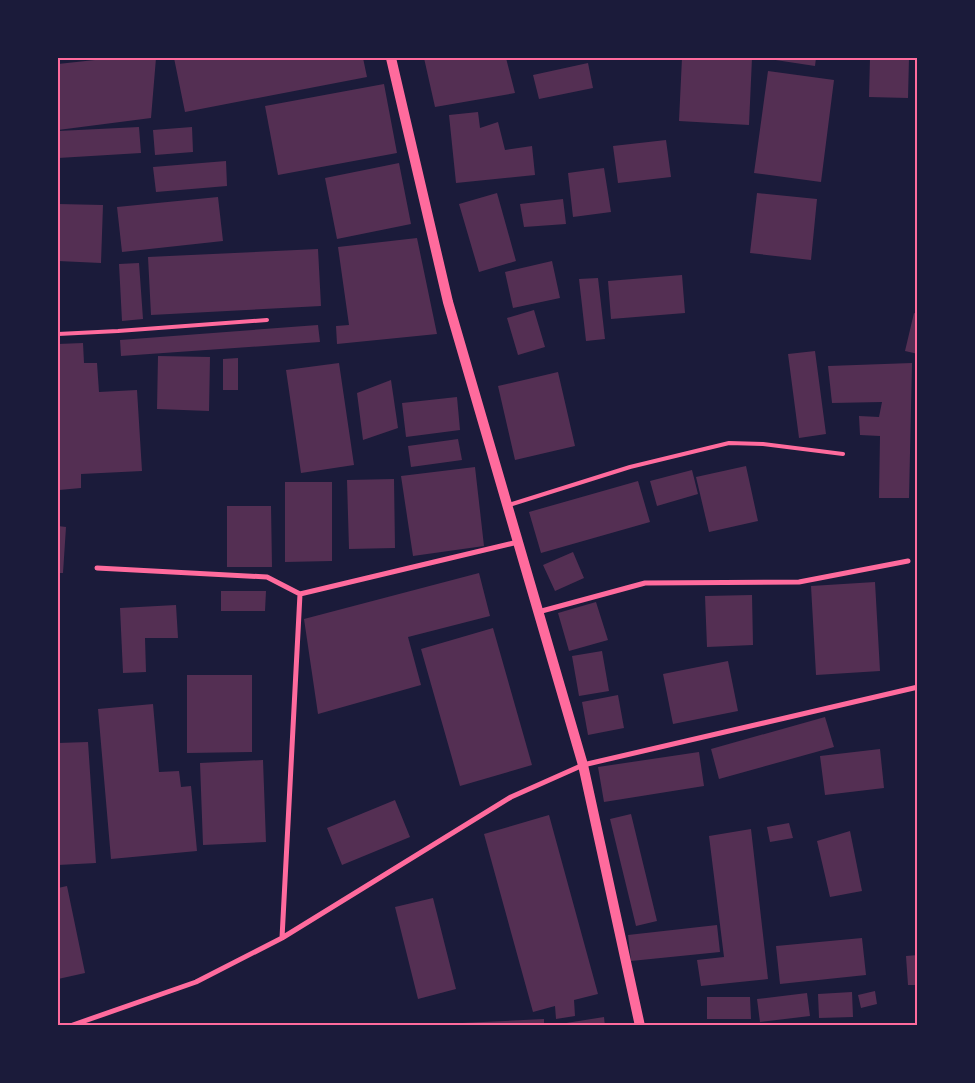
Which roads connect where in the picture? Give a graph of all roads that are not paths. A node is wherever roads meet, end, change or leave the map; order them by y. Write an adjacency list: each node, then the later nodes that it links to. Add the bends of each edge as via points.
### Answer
1 (391, 58): 5 (main road, via 448,302)
2 (267, 320): 3 (lane)
3 (58, 334)
4 (843, 454): 5 (lane, via 729,443 630,467)
5 (507, 506): 6 (main road)
6 (518, 542): 9 (street); 10 (main road)
7 (908, 561): 10 (street, via 799,582 645,583)
8 (97, 568): 9 (street, via 267,577)
9 (300, 594): 13 (street)
10 (538, 612): 12 (main road)
11 (918, 687): 12 (street)
12 (583, 765): 13 (street, via 510,798); 15 (main road)
13 (282, 938): 14 (street, via 196,982)
14 (70, 1026)
15 (640, 1026)

